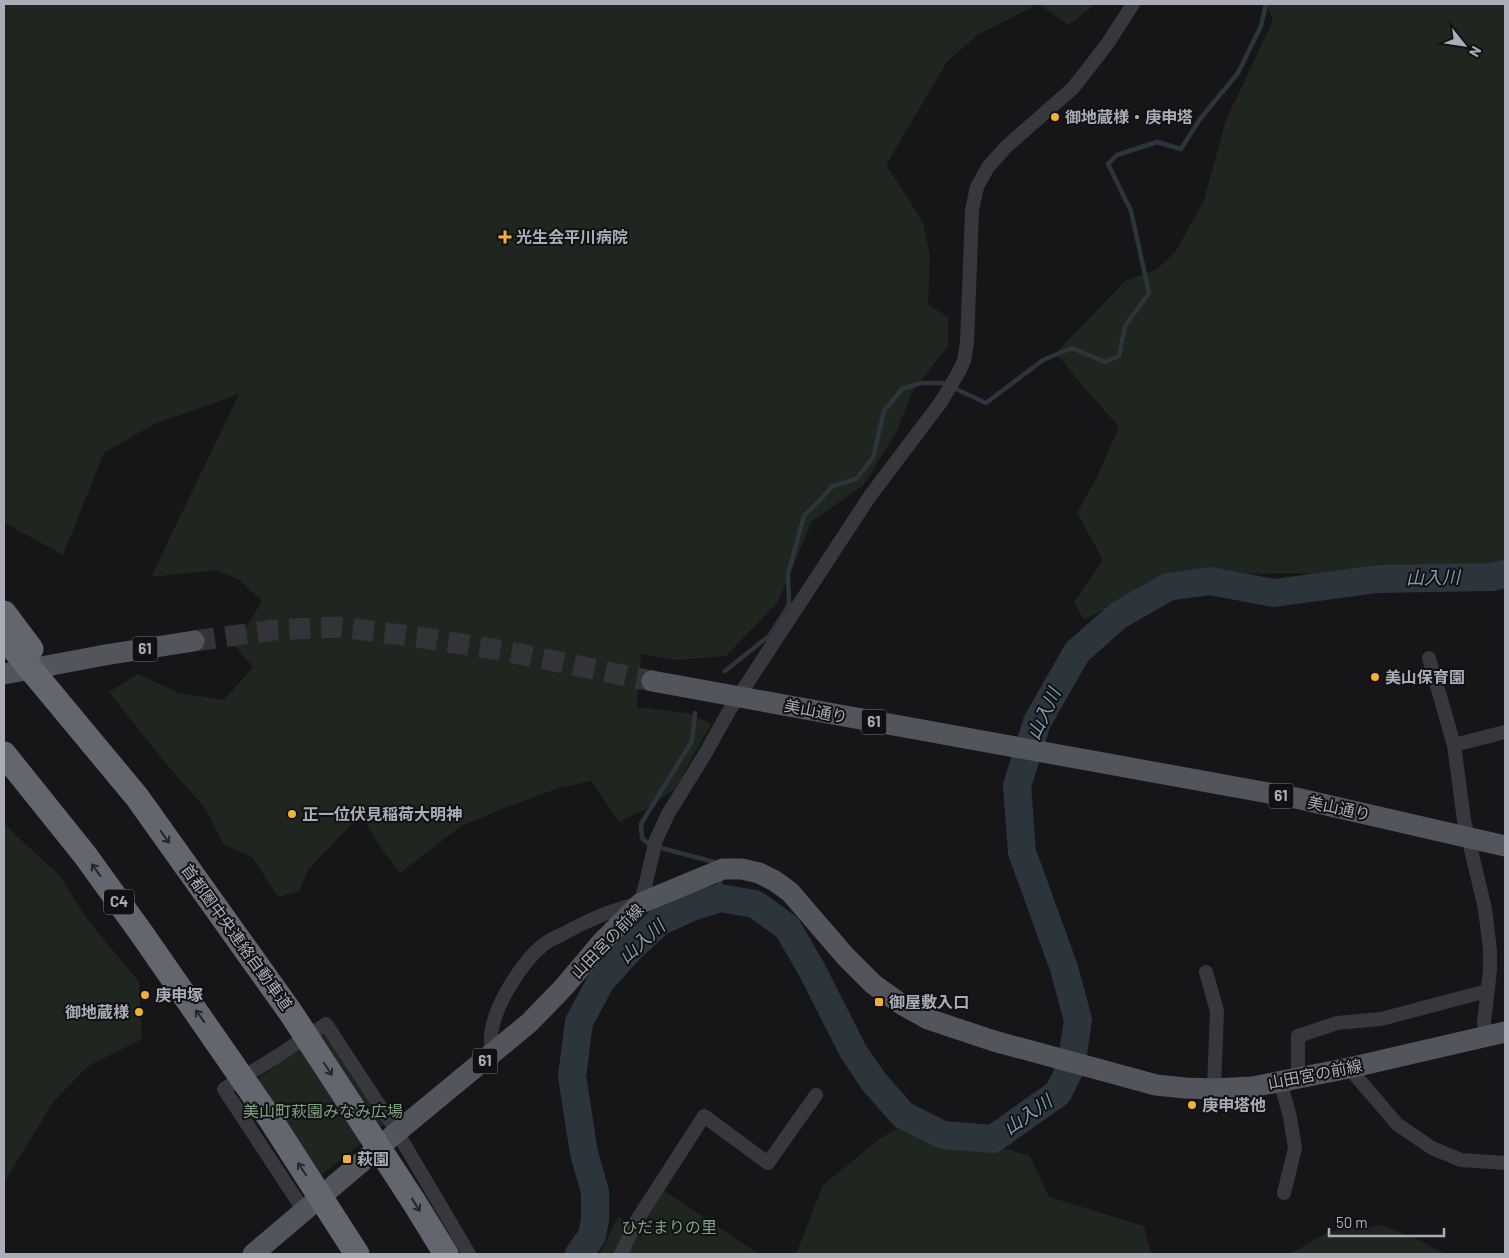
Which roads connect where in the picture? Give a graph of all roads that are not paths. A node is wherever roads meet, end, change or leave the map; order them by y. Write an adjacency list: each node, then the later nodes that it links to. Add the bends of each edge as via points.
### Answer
1 (1133, 4): 8 (street, via 1108,43 1072,88 988,166 977,187 972,210 964,361 945,396 870,496)
2 (4, 613): 12 (highway, via 104,746)
3 (4, 637): 12 (highway, 首都圏中央連絡自動車道)
4 (194, 641): 6 (main road, 61)
5 (1429, 658): 10 (street)
6 (4, 674)
7 (652, 681): 8 (main road, 美山通り / 61)
8 (738, 697): 13 (main road, 美山通り / 61, via 1296,798); 15 (street, via 668,814 655,846)
9 (1505, 732): 10 (street)
10 (1454, 745): 13 (street, via 1464,820)
11 (4, 754): 29 (highway, C4, one-way to 11, via 228,1056 85,855)
12 (137, 797): 30 (highway, 首都圏中央連絡自動車道, one-way to 30, via 291,1013)
13 (1470, 837): 14 (main road, 美山通り / 61); 17 (street, via 1490,950)
14 (1505, 846)
15 (641, 903): 19 (main road, 山田宮の前線 / 61, via 529,1023); 19 (street, 61, via 586,921 538,950 515,979 498,1009 492,1028); 22 (main road, 山田宮の前線 / 61, via 718,870 742,869 759,873 790,892 873,984 928,1019 994,1041 1156,1085)
16 (1206, 972): 22 (street, via 1217,1011)
17 (1487, 991): 18 (street, via 1484,1023); 21 (street, via 1380,1020 1337,1024 1298,1036)
18 (1496, 1035): 20 (main road, 山田宮の前線 / 61)
19 (492, 1055): 24 (main road, 山田宮の前線 / 61)
20 (1349, 1068): 21 (main road, 山田宮の前線 / 61); 25 (street, via 1397,1124 1432,1148 1461,1160)
21 (1289, 1080): 22 (main road, 山田宮の前線 / 61, via 1252,1087); 26 (street, via 1295,1148)
22 (1214, 1089)
23 (816, 1095): 32 (street, via 768,1163 704,1116 637,1220)
24 (397, 1132): 27 (main road, 山田宮の前線 / 61); 27 (street, via 326,1024 224,1089); 31 (street)
25 (1505, 1163)
26 (1284, 1193)
27 (304, 1211): 28 (main road, 山田宮の前線 / 61)
28 (253, 1254)
29 (356, 1254)
30 (446, 1254)
31 (469, 1254)
32 (621, 1254)

